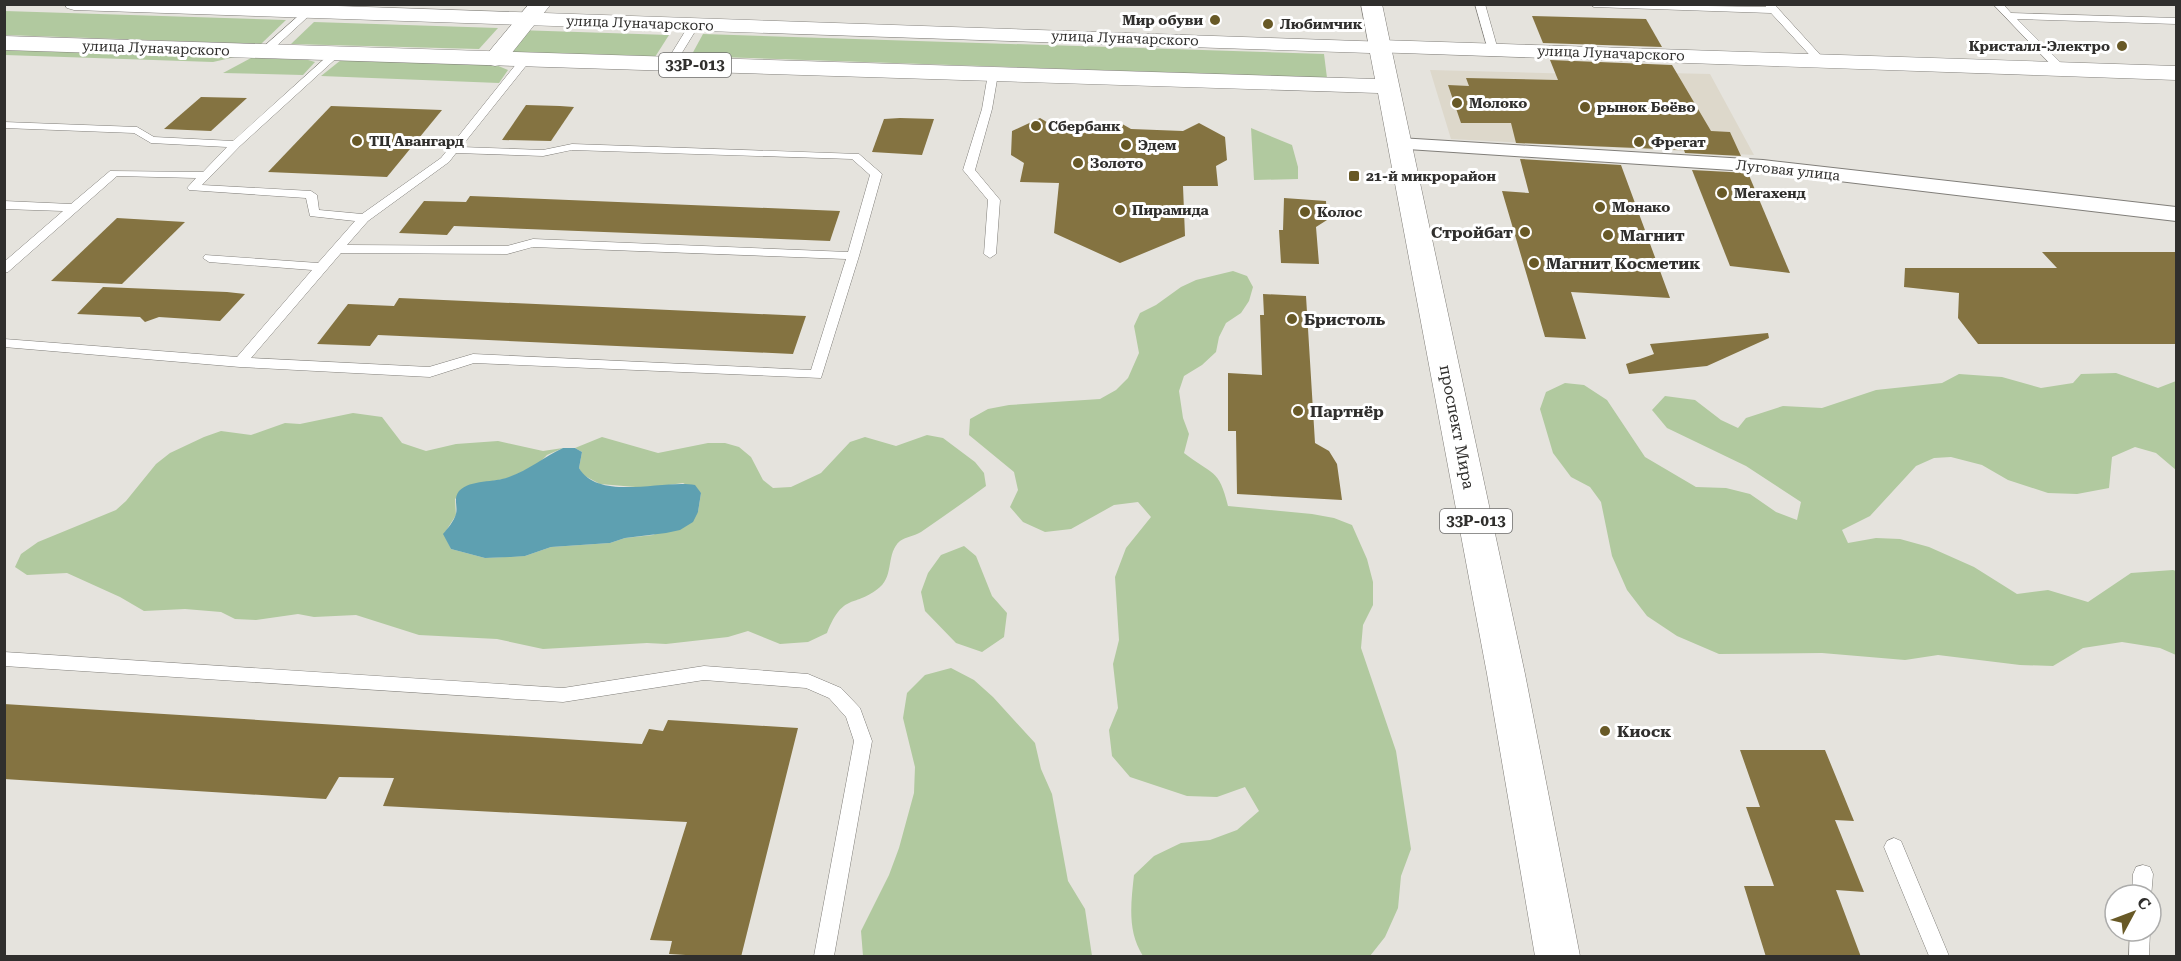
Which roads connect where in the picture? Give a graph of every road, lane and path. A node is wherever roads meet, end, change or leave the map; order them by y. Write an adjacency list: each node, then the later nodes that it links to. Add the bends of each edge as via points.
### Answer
1 (74, 4): 6 (main road, улица Луначарского)
2 (1371, 4): 14 (main road, проспект Мира)
3 (1480, 4): 15 (lane)
4 (1594, 4): 7 (lane)
5 (1997, 4): 10 (lane)
6 (179, 6): 8 (main road, улица Луначарского)
7 (1771, 7): 20 (lane)
8 (308, 12): 9 (main road, улица Луначарского); 16 (lane)
9 (535, 12): 12 (main road, улица Луначарского); 18 (main road)
10 (2008, 16): 11 (lane); 22 (lane)
11 (2176, 21)
12 (694, 25): 14 (main road, улица Луначарского); 21 (lane)
13 (4, 43): 16 (main road, улица Луначарского / 33Р-013)
14 (1380, 47): 15 (main road, улица Луначарского); 25 (main road, проспект Мира / 33Р-013)
15 (1493, 50): 20 (main road, улица Луначарского)
16 (266, 51): 17 (main road, улица Луначарского / 33Р-013)
17 (336, 54): 18 (main road, улица Луначарского / 33Р-013); 27 (lane)
18 (495, 58): 19 (main road, улица Луначарского / 33Р-013)
19 (525, 60): 21 (main road, улица Луначарского / 33Р-013); 29 (lane)
20 (1820, 60): 22 (main road, улица Луначарского)
21 (670, 64): 24 (main road, улица Луначарского / 33Р-013)
22 (2062, 70): 23 (main road, улица Луначарского)
23 (2176, 73)
24 (993, 74): 25 (main road, улица Луначарского / 33Р-013); 36 (lane, via 969,170 994,200)
25 (1386, 86): 28 (main road, проспект Мира / 33Р-013)
26 (4, 125): 27 (lane, via 137,130 151,140)
27 (236, 144): 30 (lane)
28 (1399, 144): 33 (street, Луговая улица, via 1763,166); 49 (main road, проспект Мира / 33Р-013, via 1506,674)
29 (454, 150): 34 (lane); 37 (lane, via 543,153 572,147 855,156 876,174)
30 (206, 175): 32 (lane, via 114,173); 34 (lane, via 193,188 312,195 314,213)
31 (4, 205): 32 (lane)
32 (72, 208): 40 (lane)
33 (2176, 214)
34 (364, 218): 35 (lane)
35 (337, 249): 37 (lane, via 507,250 533,243); 39 (lane)
36 (990, 254)
37 (853, 256): 42 (lane, via 816,375 473,358 430,372)
38 (209, 258): 39 (lane)
39 (321, 267): 42 (lane)
40 (4, 269)
41 (4, 343): 42 (lane)
42 (240, 362)
43 (4, 659): 48 (lane, via 563,695 704,673 808,681 835,693 848,706 864,741)
44 (1894, 848): 47 (lane)
45 (2143, 874): 46 (lane)
46 (2143, 883)
47 (1939, 956): 50 (lane)
48 (824, 957)
49 (1558, 957)
50 (1949, 957)

